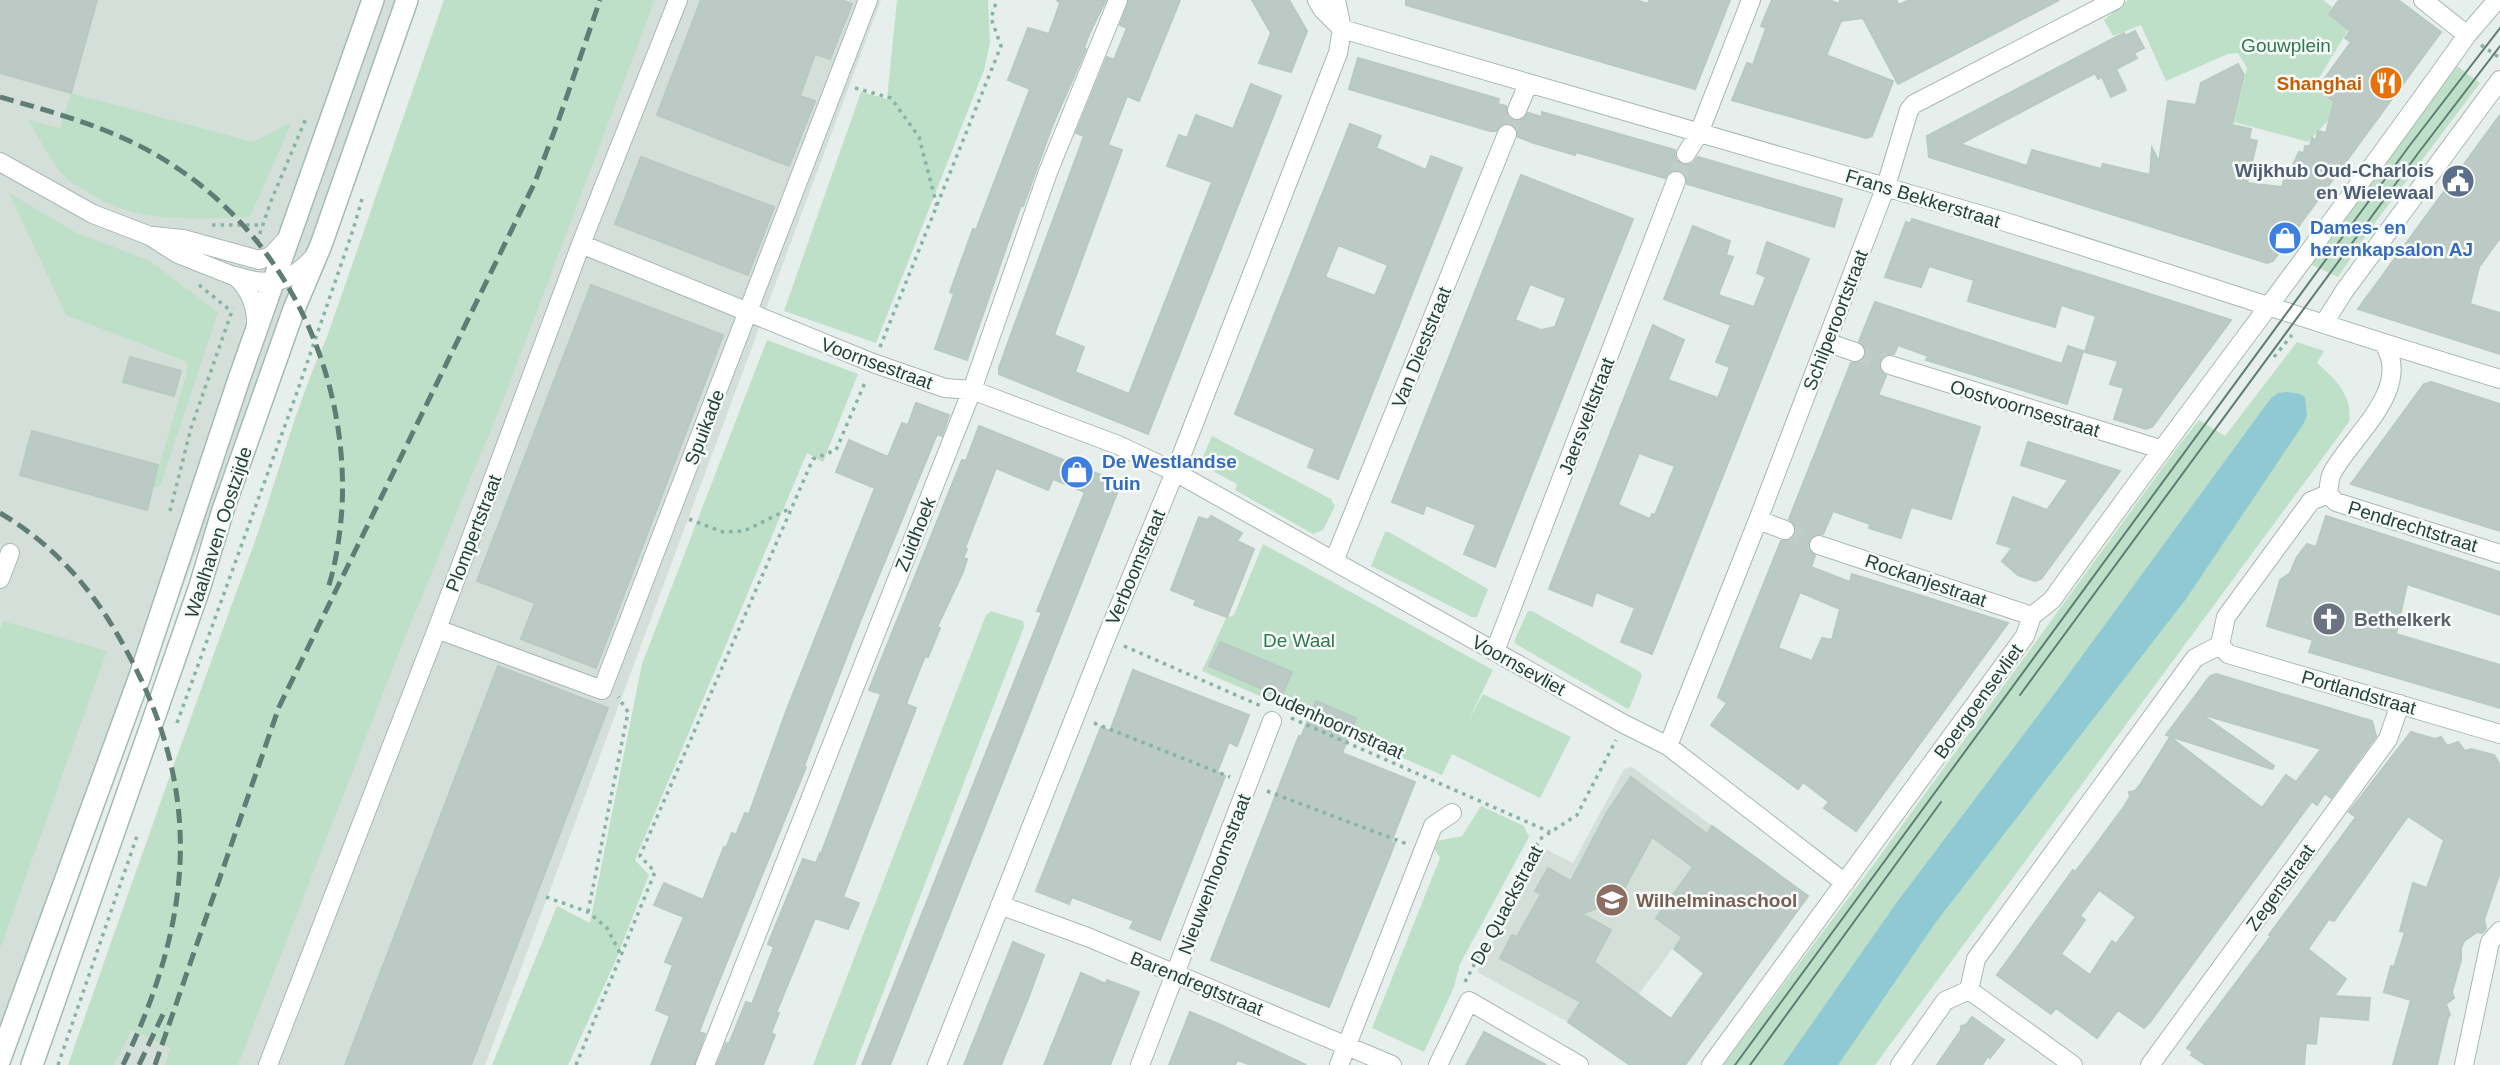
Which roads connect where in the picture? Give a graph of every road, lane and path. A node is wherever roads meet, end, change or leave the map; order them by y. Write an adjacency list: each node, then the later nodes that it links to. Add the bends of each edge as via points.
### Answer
1 (373, 0): 28 (main road, Waalhaven Oostzijde)
2 (407, 0): 30 (main road, Waalhaven Oostzijde)
3 (678, 0): 31 (street, Plompertstraat)
4 (868, 0): 36 (street, Spuikade)
5 (997, 0): 27 (path, via 991,18 1000,46)
6 (1118, 0): 48 (street, Zuidhoek, via 1048,172)
7 (1317, 0): 13 (street)
8 (1336, 0): 13 (street)
9 (1751, 0): 20 (street)
10 (2115, 0): 25 (street, Schilperoortstraat, via 1914,104)
11 (2423, 0): 14 (street)
12 (2497, 0): 14 (street, Boergoensevliet)
13 (1342, 29): 16 (street, Frans Bekkerstraat); 50 (street, Verboomstraat, via 1338,53)
14 (2467, 35): 35 (street, Boergoensevliet)
15 (2500, 80): 37 (street)
16 (1528, 84): 18 (street); 20 (street, Frans Bekkerstraat)
17 (850, 86): 27 (path, via 891,98 919,137)
18 (1517, 110)
19 (309, 111): 32 (path)
20 (1699, 133): 22 (street); 25 (street, Frans Bekkerstraat)
21 (1507, 134): 60 (street, Van Dieststraat)
22 (1686, 154)
23 (0, 162): 29 (street, via 93,214)
24 (1676, 181): 66 (street, Jaersveltstraat)
25 (1886, 186): 35 (street, Frans Bekkerstraat); 41 (street, Schilperoortstraat)
26 (364, 190): 71 (path, Waalhaven Oostzijde, via 296,395)
27 (937, 206): 45 (path)
28 (295, 221): 32 (street, via 277,251 265,259); 34 (main road, Waalhaven Oostzijde)
29 (150, 236): 32 (street, via 183,239); 33 (street, via 178,254)
30 (321, 244): 34 (street, via 309,262); 39 (main road, Waalhaven Oostzijde)
31 (581, 244): 36 (street, Voornsestraat); 63 (street, Plompertstraat)
32 (250, 259): 34 (street, via 270,267)
33 (236, 278): 34 (street, via 254,282); 40 (street, via 254,306); 53 (path)
34 (277, 279): 39 (street, via 288,305); 40 (main road, Waalhaven Oostzijde)
35 (2270, 306): 37 (street, Frans Bekkerstraat); 49 (street, Boergoensevliet)
36 (748, 311): 45 (street, Voornsestraat); 67 (street, Spuikade)
37 (2324, 323): 42 (street, Frans Bekkerstraat)
38 (2296, 330): 44 (path)
39 (285, 336): 88 (main road, Waalhaven Oostzijde)
40 (254, 337): 87 (main road, Waalhaven Oostzijde, via 140,676)
41 (1826, 342): 43 (street); 54 (street, Schilperoortstraat)
42 (2384, 344): 47 (street, Frans Bekkerstraat); 51 (street, via 2392,356 2392,369 2384,400 2331,475)
43 (1855, 352)
44 (2274, 357)
45 (873, 363): 48 (street, Voornsestraat, via 945,388); 52 (path, via 836,450 813,460)
46 (1890, 365): 49 (street, Oostvoornsestraat)
47 (2500, 379)
48 (972, 390): 50 (street, Voornsestraat, via 1118,445); 92 (street, Zuidhoek)
49 (2160, 449): 62 (street, Boergoensevliet, via 2052,600)
50 (1175, 472): 60 (street, Voornsevliet); 64 (street, Verboomstraat)
51 (2328, 495): 59 (street, Pendrechtstraat, via 2336,502); 65 (street, via 2311,501 2226,617)
52 (791, 509): 55 (path, via 744,531 723,532); 82 (path, via 640,856 655,873)
53 (170, 513)
54 (1758, 520): 56 (street); 73 (street, Schilperoortstraat)
55 (700, 523)
56 (1785, 530)
57 (1819, 545): 62 (street, Rockanjestraat)
58 (10, 552): 61 (street)
59 (2500, 554)
60 (1334, 561): 66 (street, Voornsevliet)
61 (0, 579)
62 (2032, 616): 77 (street, Boergoensevliet, via 2025,636)
63 (438, 629): 67 (street, via 602,690); 90 (street, Plompertstraat)
64 (1106, 638): 69 (path, Oudenhoornstraat); 79 (street, Verboomstraat)
65 (2220, 645): 68 (street, Portlandstraat, via 2228,654); 84 (street, via 2194,658 1976,959)
66 (1495, 651): 70 (street, Voornsevliet)
67 (607, 680): 80 (path, via 628,712)
68 (2400, 704): 72 (street, Portlandstraat); 102 (street, Zegenstraat, via 2388,739)
69 (1273, 714): 76 (path, Oudenhoornstraat); 83 (street, Nieuwenhoornstraat)
70 (1624, 724): 73 (street, Voornsevliet); 76 (path, De Quackstraat, via 1577,815)
71 (173, 734)
72 (2500, 734)
73 (1668, 746): 77 (street, Voornsevliet)
74 (1452, 813): 86 (street, via 1433,826)
75 (142, 824): 89 (path)
76 (1550, 832): 85 (path, De Quackstraat, via 1540,839 1465,982)
77 (1845, 883): 99 (street, Boergoensevliet)
78 (546, 897): 80 (path)
79 (1000, 905): 83 (street, Barendregtstraat); 93 (street, Verboomstraat)
80 (588, 912): 82 (path, via 607,928)
81 (2500, 931): 103 (street, via 2490,942)
82 (622, 956): 91 (path)
83 (1176, 974): 86 (street, Barendregtstraat); 94 (street, Nieuwenhoornstraat)
84 (1969, 990): 100 (street, via 1945,1000); 101 (street)
85 (1469, 1001): 97 (street); 98 (street)
86 (1347, 1045): 95 (street); 96 (street, Barendregtstraat)
87 (0, 1059)
88 (32, 1065)
89 (58, 1065)
90 (268, 1065)
91 (576, 1065)
92 (705, 1065)
93 (937, 1065)
94 (1140, 1065)
95 (1339, 1065)
96 (1392, 1065)
97 (1438, 1065)
98 (1579, 1065)
99 (1711, 1065)
100 (1899, 1065)
101 (2073, 1065)
102 (2150, 1065)
103 (2464, 1065)

